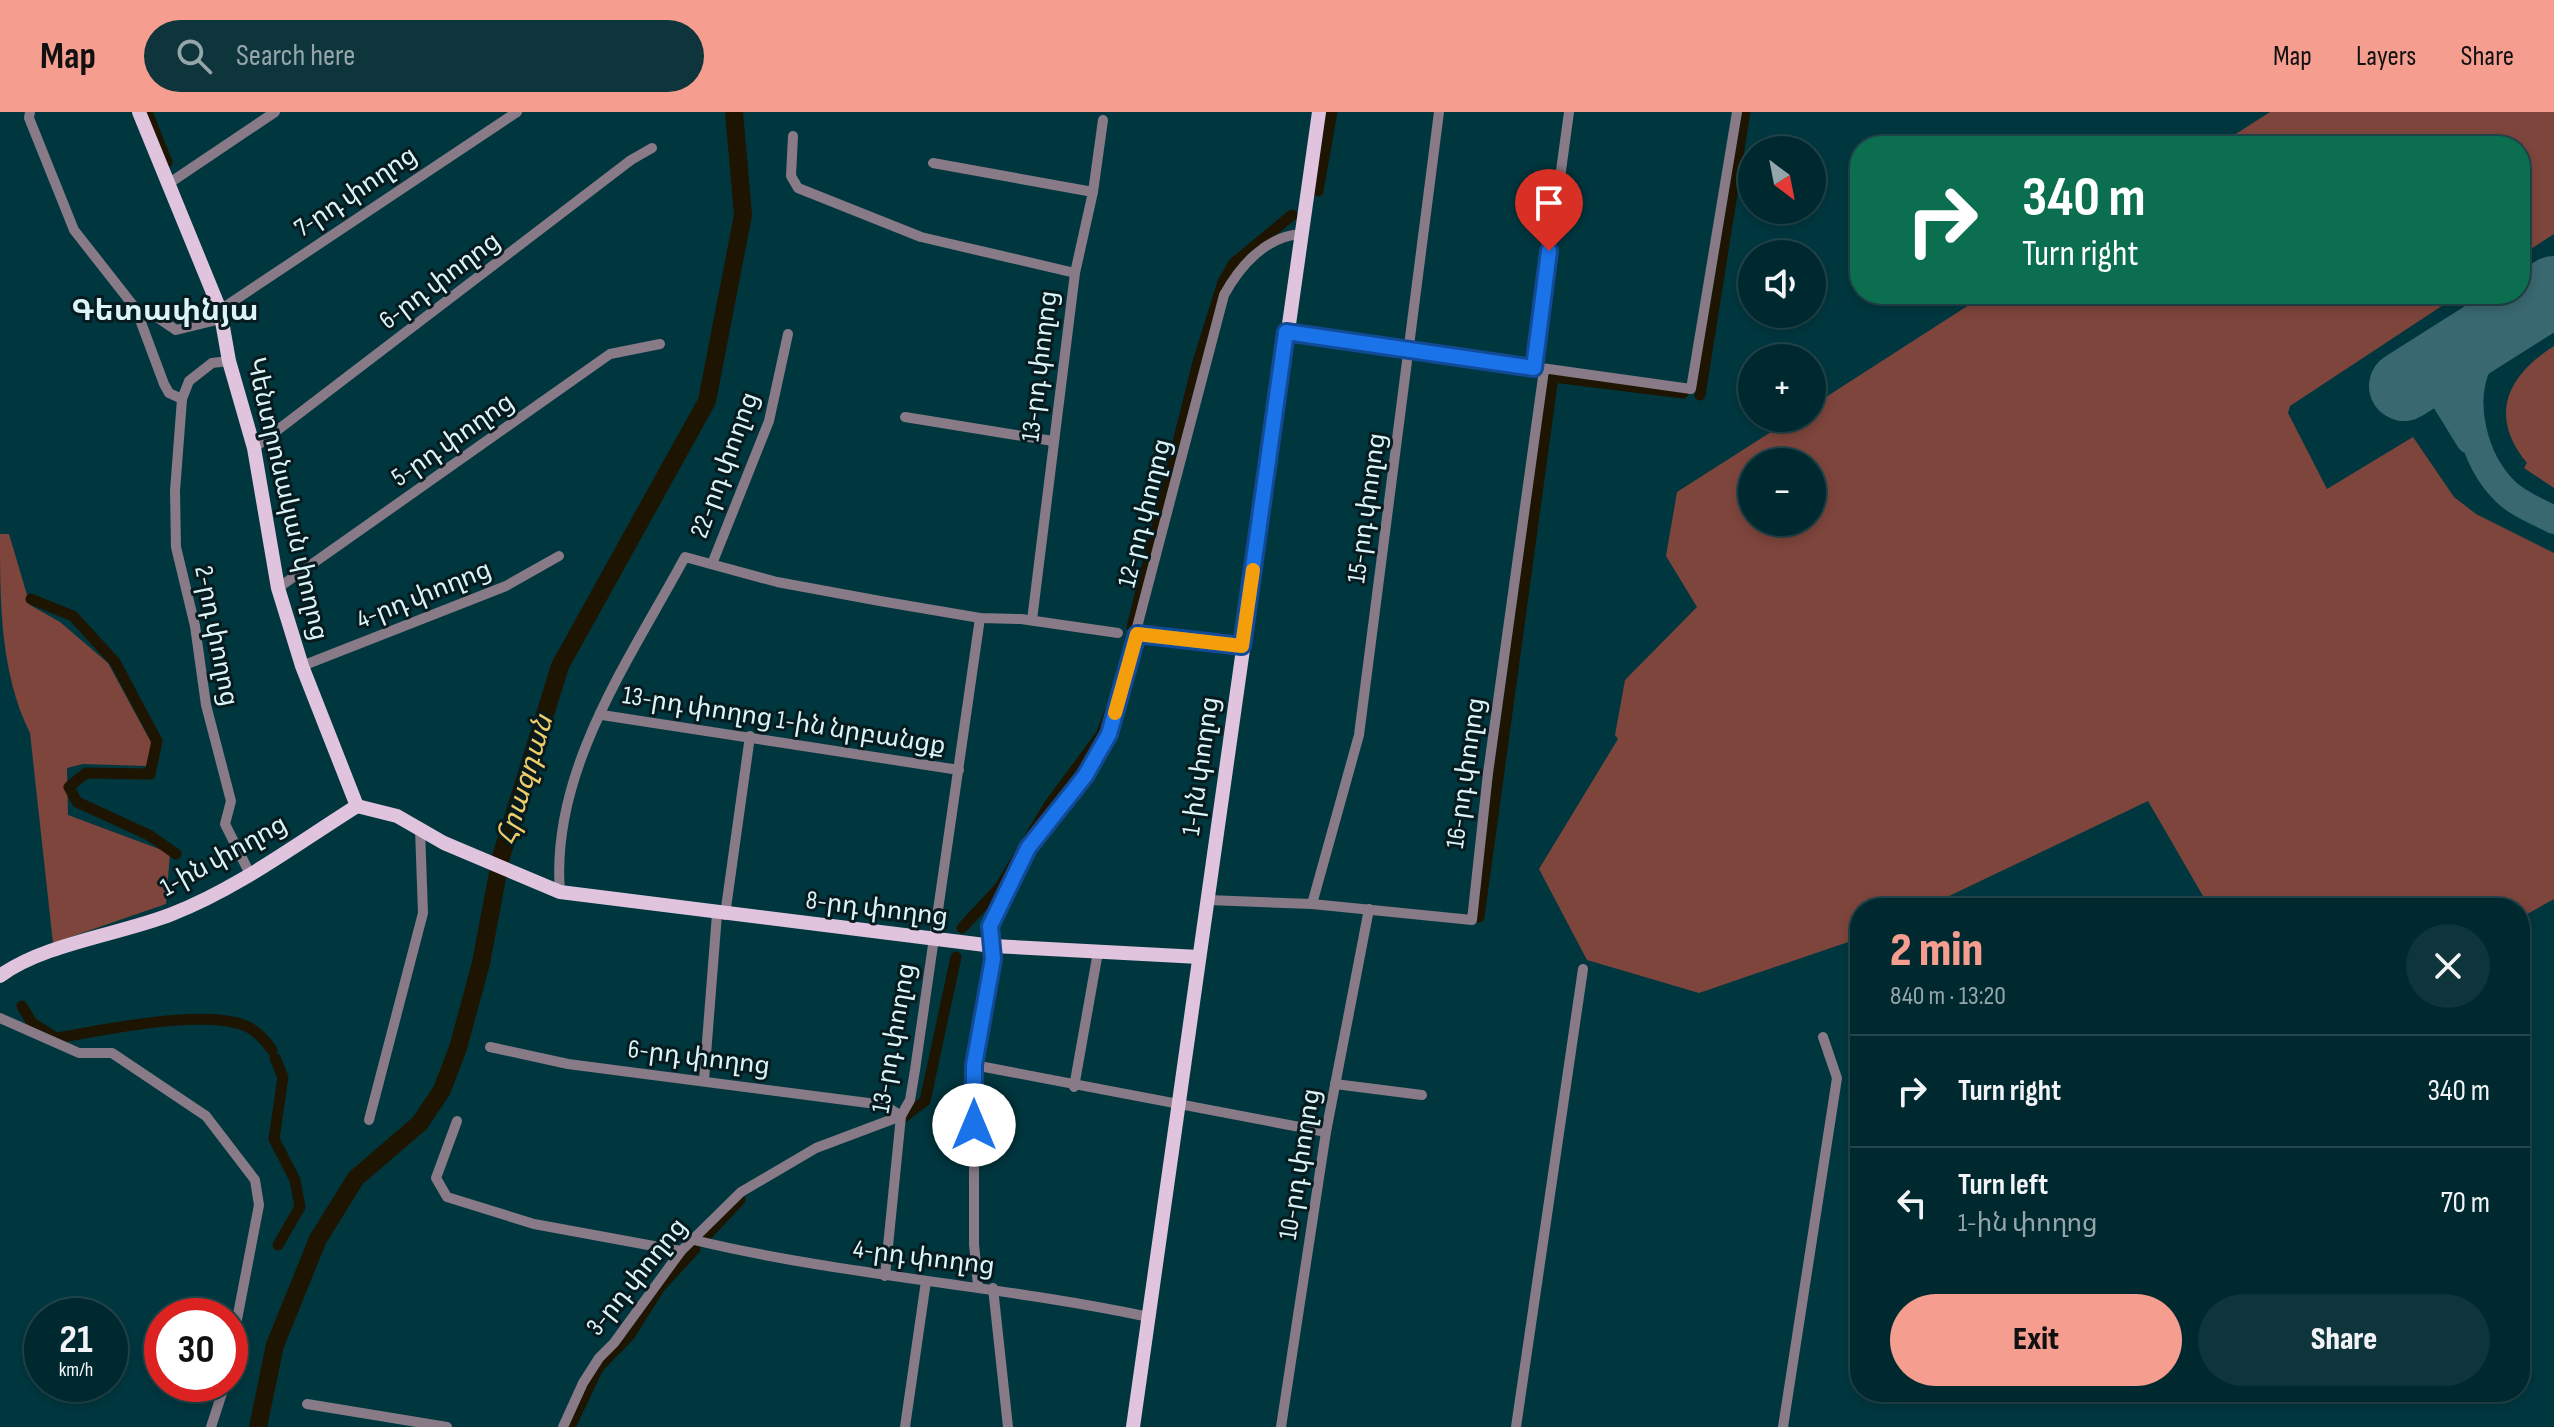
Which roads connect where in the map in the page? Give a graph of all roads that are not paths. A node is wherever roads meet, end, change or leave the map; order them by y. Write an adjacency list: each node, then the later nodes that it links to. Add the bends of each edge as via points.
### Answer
1 (30, 112): 17 (street, via 74,230)
2 (139, 112): 13 (main road, Կենտրոնական փողոց)
3 (275, 112): 13 (street)
4 (517, 112): 18 (street, 7-րդ փողոց)
5 (1319, 112): 15 (main road, 1-ին փողոց)
6 (1439, 112): 22 (street, 15-րդ փողոց)
7 (1569, 112): 24 (street, 16-րդ փողոց)
8 (1737, 112): 24 (street, via 1691,389)
9 (1103, 120): 14 (street, 13-րդ փողոց)
10 (793, 136): 16 (street, via 791,176 798,188 921,237)
11 (652, 148): 28 (street, 6-րդ փողոց)
12 (933, 163): 14 (street)
13 (168, 184): 18 (main road, Կենտրոնական փողոց)
14 (1093, 192): 16 (street, 13-րդ փողոց)
15 (1301, 234): 19 (main road, 1-ին փողոց); 35 (street, 12-րդ փողոց, via 1271,243 1252,257 1224,295)
16 (1075, 273): 27 (street, 13-րդ փողոց)
17 (137, 313): 18 (street, via 154,315 176,330); 25 (street, via 164,384)
18 (221, 314): 23 (main road, Կենտրոնական փողոց)
19 (1286, 332): 22 (street); 36 (main road, 1-ին փողոց)
20 (788, 334): 30 (street, 22-րդ փողոց, via 769,421)
21 (660, 344): 31 (street, 5-րդ փողոց, via 610,354)
22 (1410, 350): 24 (street); 46 (street, 15-րդ փողոց, via 1359,735)
23 (229, 361): 25 (street, via 212,363 189,381); 28 (main road, Կենտրոնական փողոց)
24 (1539, 369): 47 (street, 16-րդ փողոց, via 1472,920)
25 (182, 399): 43 (street, 2-րդ փողոց, via 176,547 206,705 231,801 225,824)
26 (905, 417): 27 (street)
27 (1053, 441): 33 (street, 13-րդ փողոց)
28 (254, 448): 31 (main road, Կենտրոնական փողոց)
29 (559, 556): 37 (street, 4-րդ փողոց, via 506,586)
30 (712, 564): 32 (street, via 777,582); 38 (street, via 685,557)
31 (278, 588): 37 (main road, Կենտրոնական փողոց)
32 (980, 618): 33 (street); 40 (street, 13-րդ փողոց)
33 (1032, 620): 34 (street)
34 (1118, 633)
35 (1137, 634): 36 (street); 50 (street, 12-րդ փողոց, via 1109,734 1009,881 990,926)
36 (1242, 646): 45 (main road, 1-ին փողոց)
37 (302, 666): 41 (main road, Կենտրոնական փողոց)
38 (602, 715): 39 (street, 13-րդ փողոց 1-ին նրբանցք); 44 (street, via 564,810)
39 (750, 736): 40 (street, 13-րդ փողոց 1-ին նրբանցք); 48 (street)
40 (959, 770): 49 (street, 13-րդ փողոց)
41 (357, 806): 42 (main road, via 397,816); 43 (main road, 1-ին փողոց)
42 (420, 829): 44 (main road, 8-րդ փողոց); 65 (street, via 423,913)
43 (249, 872): 54 (main road, 1-ին փողոց, via 174,914 41,956)
44 (556, 890): 48 (main road, 8-րդ փողոց)
45 (1208, 900): 46 (street, 16-րդ փողոց); 52 (main road, 1-ին փողոց)
46 (1312, 904): 47 (street, 16-րդ փողոց)
47 (1369, 909): 60 (street, 10-րդ փողոց)
48 (721, 915): 49 (main road, 8-րդ փողոց); 59 (street)
49 (933, 940): 50 (main road, 8-րդ փողոց); 64 (street, 13-րդ փողոց, via 910,1100)
50 (993, 946): 51 (main road, 8-րդ փողոց); 58 (street, 12-րդ փողոց)
51 (1098, 952): 52 (main road, 8-րդ փողոց); 61 (street)
52 (1199, 957): 63 (main road, 1-ին փողոց)
53 (1583, 969): 85 (street)
54 (0, 976)
55 (0, 1018): 74 (street, via 79,1053 112,1053 206,1116 255,1180 259,1205)
56 (1823, 1037): 86 (street, via 1837,1078)
57 (490, 1047): 59 (street, 6-րդ փողոց, via 568,1064)
58 (974, 1065): 61 (street); 72 (street, 12-րդ փողոց)
59 (704, 1080): 64 (street, 6-րդ փողոց, via 884,1105)
60 (1335, 1084): 62 (street); 67 (street, 10-րդ փողոց)
61 (1074, 1087): 63 (street)
62 (1422, 1095)
63 (1178, 1104): 67 (street); 75 (main road, 1-ին փողոց)
64 (901, 1116): 68 (street, 3-րդ փողոց, via 816,1148 771,1173 741,1192); 70 (street, 13-րդ փողոց)
65 (369, 1120)
66 (457, 1121): 69 (street, via 436,1178 447,1197 534,1224)
67 (1326, 1132): 84 (street, 10-րդ փողոց)
68 (694, 1240): 69 (street, 3-րդ փողոց); 70 (street, 4-րդ փողոց)
69 (681, 1251): 80 (street, 3-րդ փողոց, via 599,1358)
70 (885, 1276): 71 (street, 4-րդ փողոց)
71 (926, 1281): 72 (street, 4-րդ փողոց); 81 (street)
72 (978, 1286): 73 (street, 4-րդ փողոց)
73 (993, 1288): 75 (street, 4-րդ փողոց); 82 (street)
74 (241, 1298)
75 (1149, 1317): 83 (main road, 1-ին փողոց)
76 (219, 1402): 78 (street)
77 (307, 1404): 79 (street)
78 (211, 1427)
79 (447, 1427)
80 (563, 1427)
81 (905, 1427)
82 (1008, 1427)
83 (1133, 1427)
84 (1281, 1427)
85 (1516, 1427)
86 (1783, 1427)

